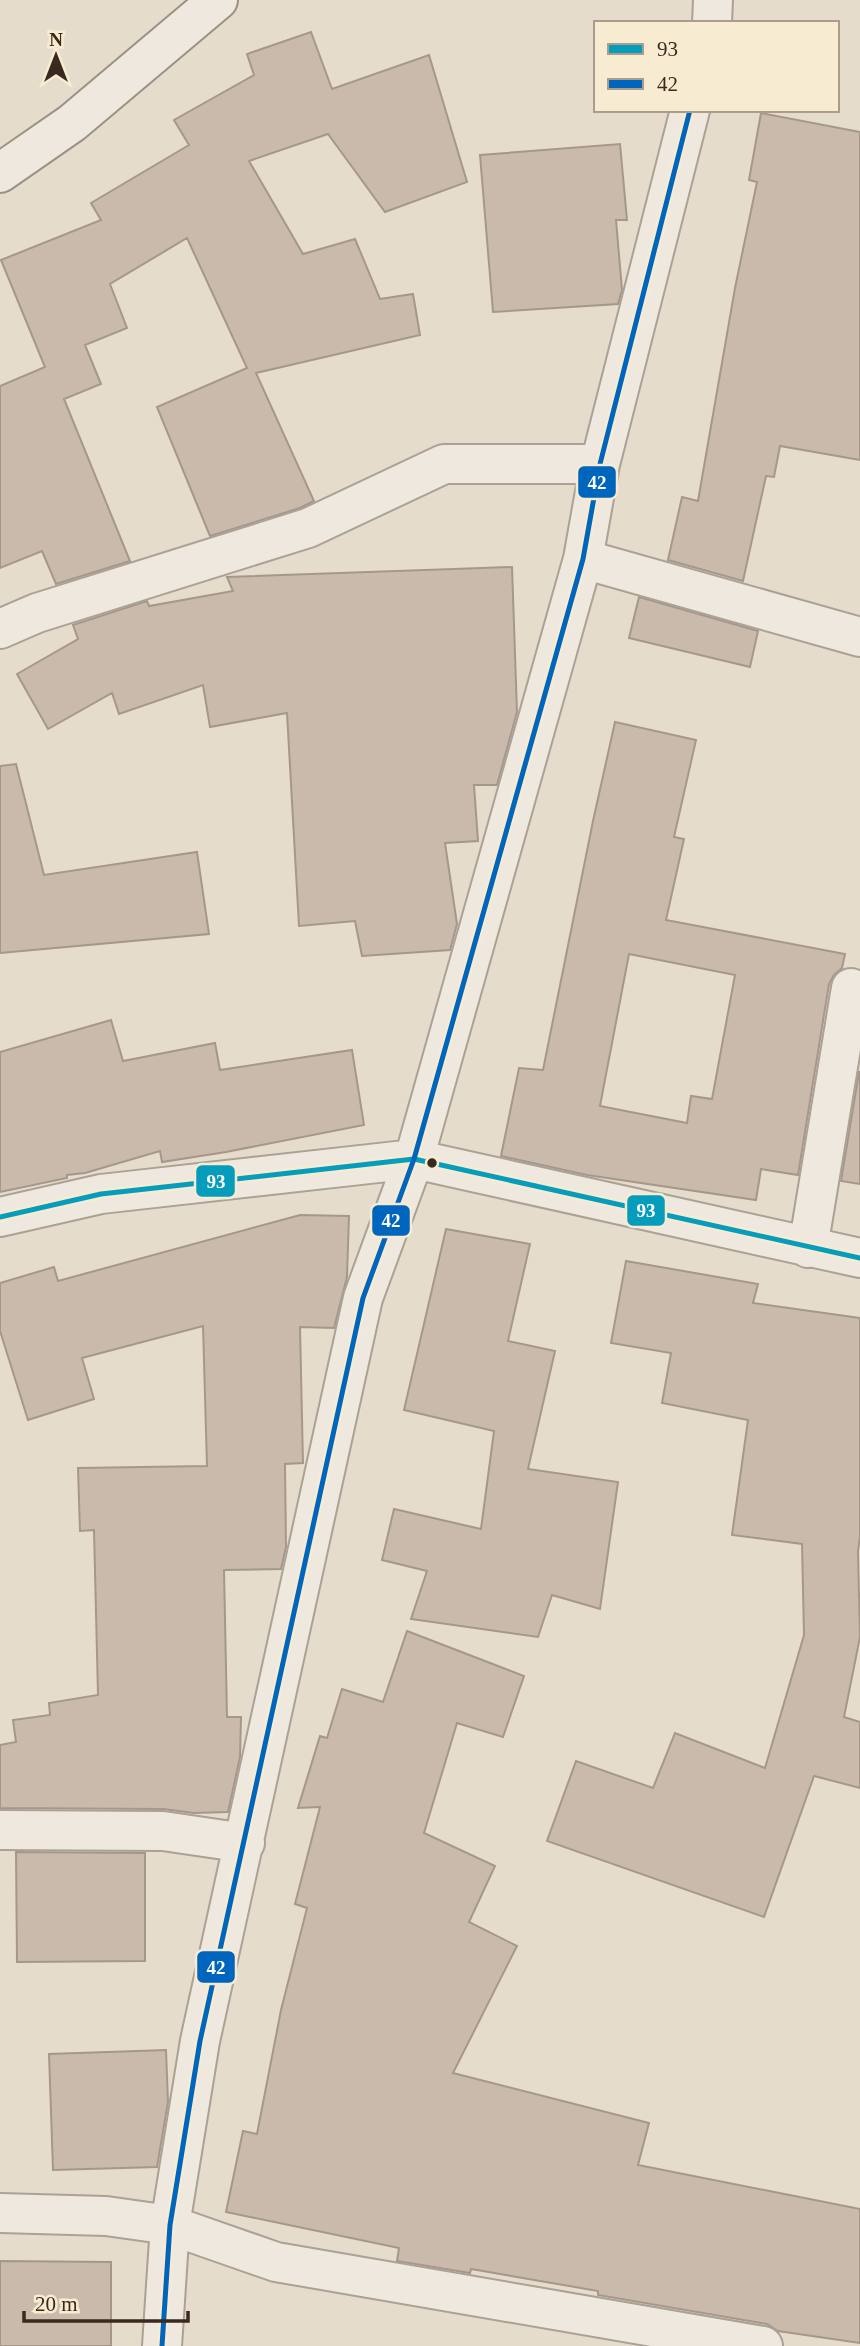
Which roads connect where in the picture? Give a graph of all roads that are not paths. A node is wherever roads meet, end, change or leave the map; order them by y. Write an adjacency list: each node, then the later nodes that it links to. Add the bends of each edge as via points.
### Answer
1 (218, 0): 5 (street, via 72,123)
2 (713, 0): 3 (street)
3 (712, 21)
4 (689, 112): 6 (street)
5 (0, 173)
6 (600, 464): 7 (street); 8 (street, via 444,464 308,528 37,613)
7 (583, 559): 9 (street); 11 (street)
8 (0, 629)
9 (860, 636)
10 (850, 988): 13 (street)
11 (414, 1159): 12 (street, via 101,1194); 13 (street); 16 (street, via 363,1298)
12 (0, 1217)
13 (808, 1248): 14 (street)
14 (860, 1258)
15 (0, 1830): 16 (street, via 163,1831)
16 (245, 1843): 18 (street, via 200,2041)
17 (0, 2213): 18 (street, via 106,2216)
18 (170, 2225): 19 (street); 20 (street, via 276,2262)
19 (162, 2346)
20 (763, 2346)

